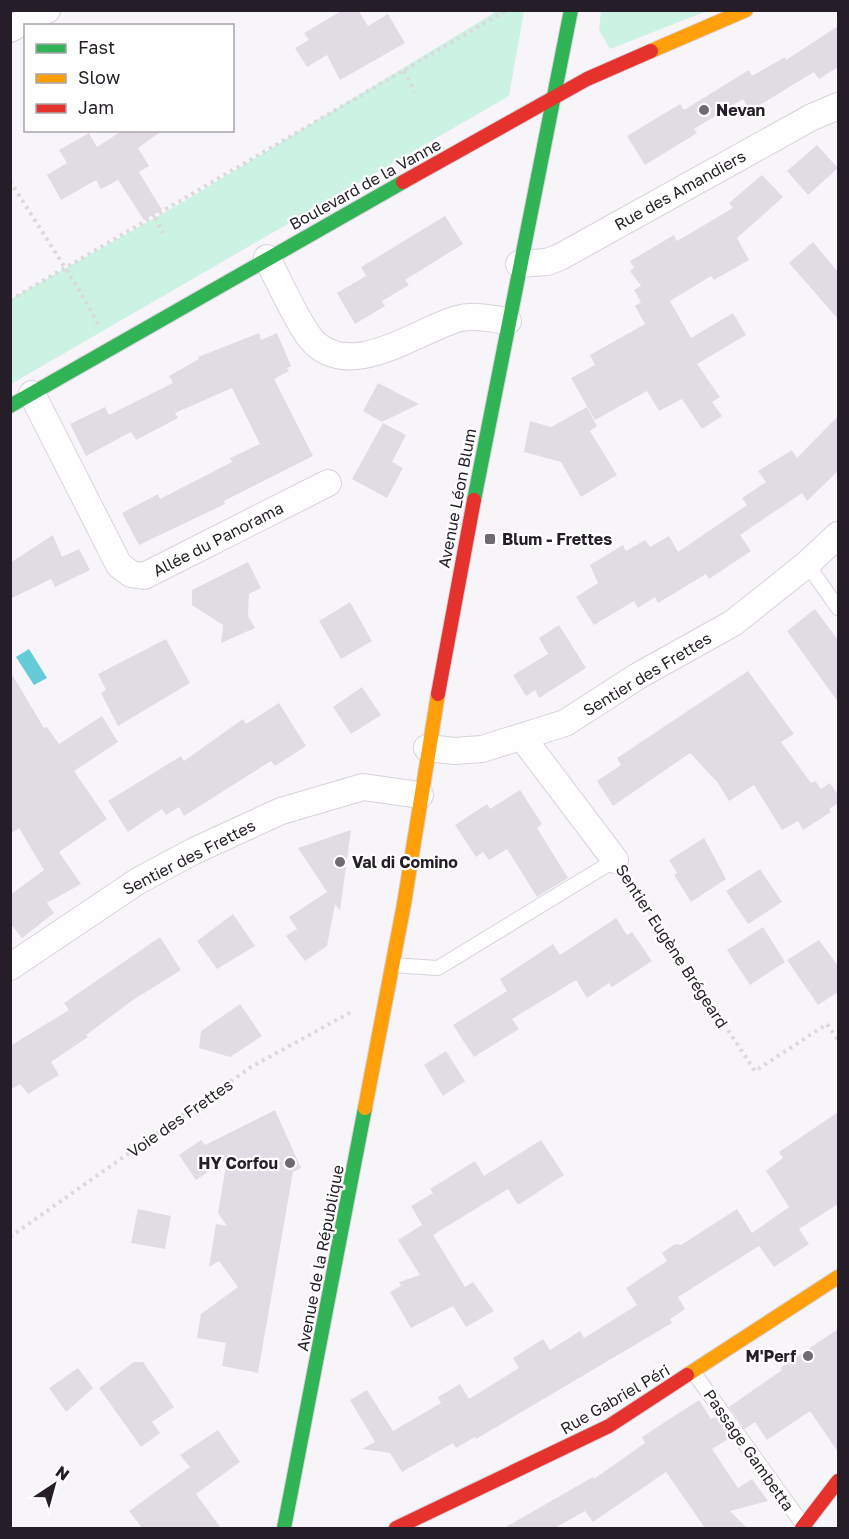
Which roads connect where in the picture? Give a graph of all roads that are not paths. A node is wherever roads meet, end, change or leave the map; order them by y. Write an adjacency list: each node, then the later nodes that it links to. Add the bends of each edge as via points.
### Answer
1 (47, 10): 4 (street)
2 (571, 10): 5 (main road, Avenue Léon Blum)
3 (746, 10): 5 (main road, Boulevard de la Vanne, via 587,79)
4 (10, 29)
5 (553, 98): 7 (main road, Boulevard de la Vanne); 8 (main road, Avenue Léon Blum)
6 (838, 105): 8 (street, Rue des Amandiers, via 560,256 547,262)
7 (267, 258): 9 (street, via 312,339 335,354 367,356 458,318); 10 (main road, Boulevard de la Vanne)
8 (519, 264): 9 (main road, Avenue Léon Blum)
9 (508, 321): 16 (main road, Avenue Léon Blum)
10 (21, 400): 11 (street, Allée du Panorama, via 119,565 131,574 144,576)
11 (328, 483)
12 (838, 535): 13 (street, Sentier des Frettes)
13 (807, 564): 14 (lane); 15 (street, Sentier des Frettes, via 733,623 638,676 565,723)
14 (838, 608)
15 (522, 737): 16 (street, Sentier des Frettes, via 482,749); 18 (street, Sentier Eugène Brégeard)
16 (428, 748): 17 (main road, Avenue Léon Blum)
17 (420, 795): 19 (main road, Avenue Léon Blum); 20 (street, Sentier des Frettes, via 363,787 281,811 138,880)
18 (615, 860): 19 (lane, via 438,968)
19 (392, 965): 21 (main road, Avenue Léon Blum)
20 (10, 967)
21 (385, 993): 26 (main road, Avenue de la République)
22 (838, 1277): 23 (main road, Rue Gabriel Péri)
23 (694, 1373): 25 (lane, Passage Gambetta); 27 (main road, Rue Gabriel Péri, via 609,1426)
24 (838, 1481): 25 (main road)
25 (803, 1527)
26 (284, 1528)
27 (396, 1528)

